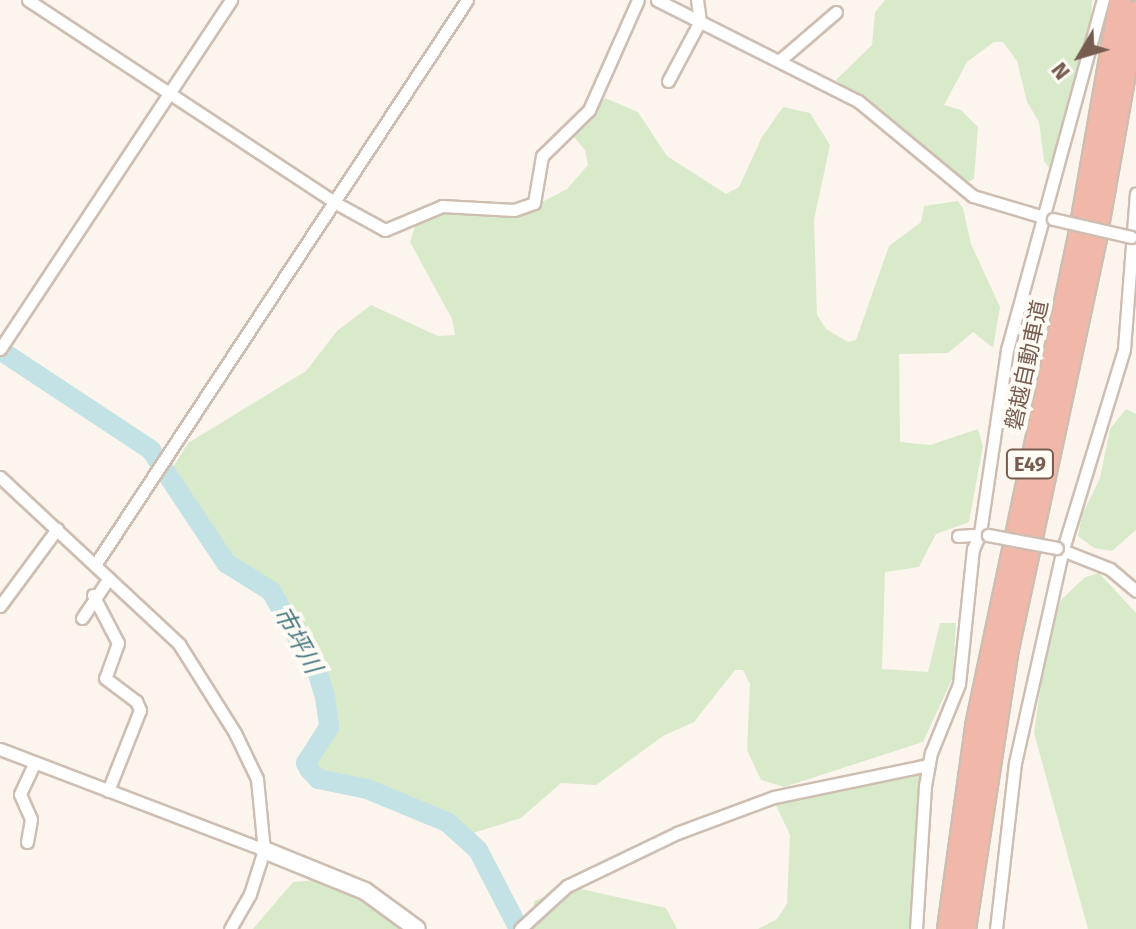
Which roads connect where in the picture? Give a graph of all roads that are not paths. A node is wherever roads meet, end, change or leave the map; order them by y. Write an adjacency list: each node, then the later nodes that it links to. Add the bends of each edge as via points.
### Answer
1 (28, 0): 14 (street)
2 (231, 0): 14 (street)
3 (467, 0): 16 (street)
4 (638, 0): 16 (street, via 589,110 542,156 534,203 508,210 442,206 385,230)
5 (657, 0): 11 (street)
6 (697, 0): 11 (street)
7 (1103, 0): 17 (street)
8 (1120, 0): 41 (highway, 磐越自動車道 / E49, via 1079,236 979,713)
9 (1136, 11): 42 (highway, 磐越自動車道 / E49, via 1096,238 1000,694)
10 (836, 12): 12 (street)
11 (700, 21): 12 (street); 13 (street)
12 (779, 61): 17 (street, via 858,101 961,189 1009,211)
13 (668, 81)
14 (168, 93): 16 (street); 19 (street)
15 (1136, 193): 18 (street)
16 (334, 202): 25 (street)
17 (1048, 218): 18 (street, bridge); 22 (street, via 1007,350)
18 (1134, 238): 24 (street, via 1124,349)
19 (0, 349)
20 (0, 477): 21 (street)
21 (57, 529): 25 (street); 29 (street)
22 (984, 534): 23 (street); 24 (street, bridge); 33 (street, via 973,549 959,684)
23 (958, 536)
24 (1060, 548): 27 (street, via 1110,569); 43 (street, via 1015,763)
25 (95, 565): 26 (street)
26 (109, 578): 28 (street); 36 (street, via 179,644 207,682 257,779)
27 (1136, 591)
28 (93, 595): 30 (street); 34 (street, via 118,643 105,678 140,710)
29 (0, 606)
30 (82, 618)
31 (0, 749): 32 (street)
32 (34, 764): 34 (street); 35 (street, via 20,794 31,819)
33 (929, 765): 39 (street, via 774,797 677,833 567,886); 40 (street)
34 (108, 791): 36 (street)
35 (27, 842)
36 (264, 850): 37 (street, via 250,894); 38 (street, via 365,891)
37 (230, 929)
38 (417, 929)
39 (520, 929)
40 (916, 929)
41 (948, 929)
42 (965, 929)
43 (996, 929)

